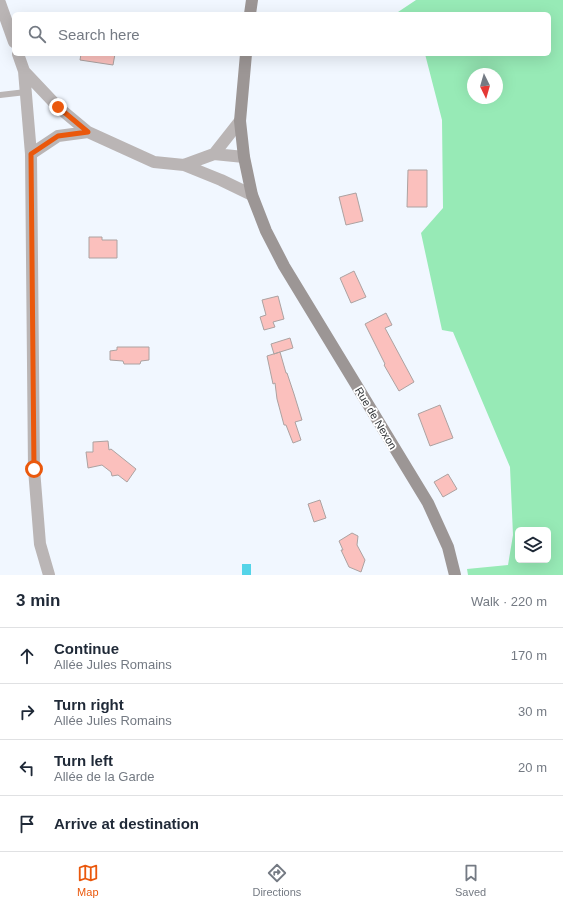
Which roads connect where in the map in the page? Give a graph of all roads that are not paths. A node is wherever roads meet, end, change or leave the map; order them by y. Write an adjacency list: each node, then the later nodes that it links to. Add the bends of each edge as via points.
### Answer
1 (0, 0): 3 (street)
2 (252, 0): 4 (main road)
3 (0, 3): 5 (street)
4 (250, 12)
5 (12, 36)
6 (19, 56): 8 (street)
7 (246, 56): 11 (main road, Rue de Nexon)
8 (24, 71): 9 (street); 12 (street, via 58,107)
9 (26, 92): 10 (lane); 13 (street)
10 (0, 95)
11 (240, 121): 14 (street); 15 (main road, Rue de Nexon)
12 (88, 132): 13 (street, via 58,136); 16 (street, via 154,162)
13 (31, 154): 18 (street, via 34,469 40,544)
14 (214, 154): 15 (street); 16 (street)
15 (244, 157): 17 (main road, Rue de Nexon)
16 (184, 165): 17 (street)
17 (252, 195): 19 (main road, Rue de Nexon, via 266,232 284,266 428,503 448,547)
18 (49, 575)
19 (455, 575)

